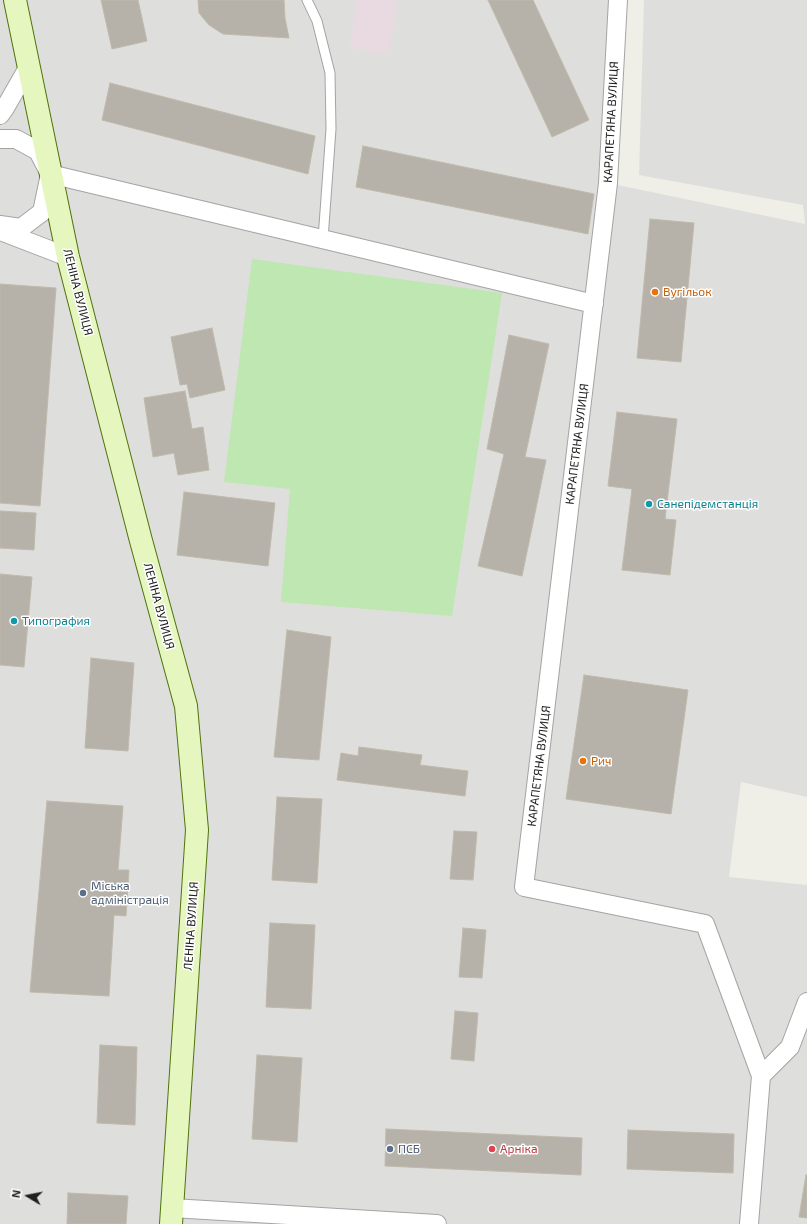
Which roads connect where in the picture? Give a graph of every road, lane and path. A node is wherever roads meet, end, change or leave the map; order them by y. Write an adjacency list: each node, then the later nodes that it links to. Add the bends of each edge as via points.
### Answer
1 (16, 0): 4 (main road, ЛЕНІНА ВУЛИЦЯ)
2 (306, 0): 10 (lane, via 317,21 330,73 331,129)
3 (618, 0): 12 (street, КАРАПЕТЯНА ВУЛИЦЯ, via 608,183)
4 (29, 66): 5 (street); 7 (main road, ЛЕНІНА ВУЛИЦЯ)
5 (0, 115)
6 (0, 139): 7 (street, via 16,138 38,151)
7 (50, 174): 8 (street, via 42,212 21,228); 10 (street); 11 (main road, ЛЕНІНА ВУЛИЦЯ)
8 (0, 225)
9 (0, 230): 11 (street)
10 (323, 239): 12 (street)
11 (68, 258): 15 (main road, ЛЕНІНА ВУЛИЦЯ, via 186,706 197,830)
12 (594, 304): 14 (street, КАРАПЕТЯНА ВУЛИЦЯ, via 524,887 705,924)
13 (807, 1002): 14 (street, via 790,1046)
14 (761, 1076): 17 (street)
15 (172, 1216): 16 (street)
16 (437, 1224)
17 (749, 1224)

